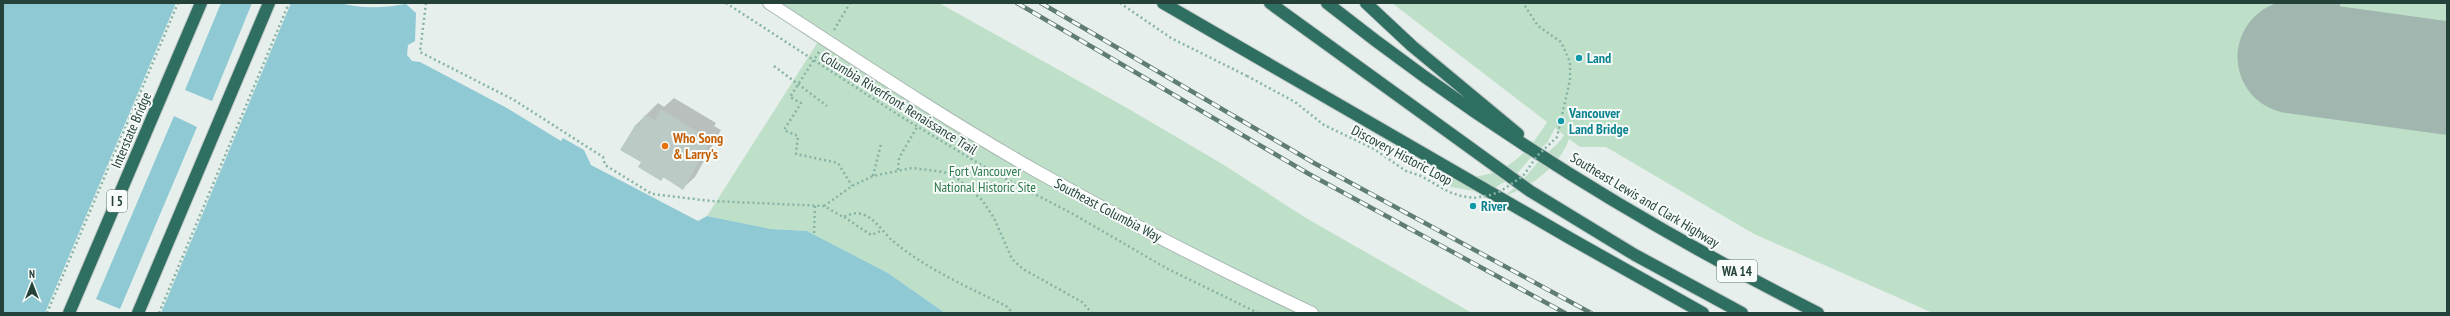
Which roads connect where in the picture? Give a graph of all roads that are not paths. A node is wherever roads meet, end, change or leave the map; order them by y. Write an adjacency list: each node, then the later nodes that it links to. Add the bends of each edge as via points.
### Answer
1 (201, 3): 11 (highway, Interstate Bridge / I 5)
2 (269, 3): 12 (highway)
3 (769, 3): 13 (street, Southeast Columbia Way, via 875,73 1038,172 1177,246)
4 (1163, 3): 14 (highway)
5 (1270, 3): 9 (highway)
6 (1284, 3): 9 (highway)
7 (1327, 3): 10 (highway, via 1454,100)
8 (1366, 3): 10 (highway, via 1412,46)
9 (1329, 44): 15 (highway, via 1530,191 1635,255)
10 (1544, 155): 16 (highway, Southeast Lewis and Clark Highway / WA 14, via 1711,257)
11 (69, 313)
12 (138, 313)
13 (1312, 313)
14 (1703, 313)
15 (1742, 313)
16 (1818, 313)

